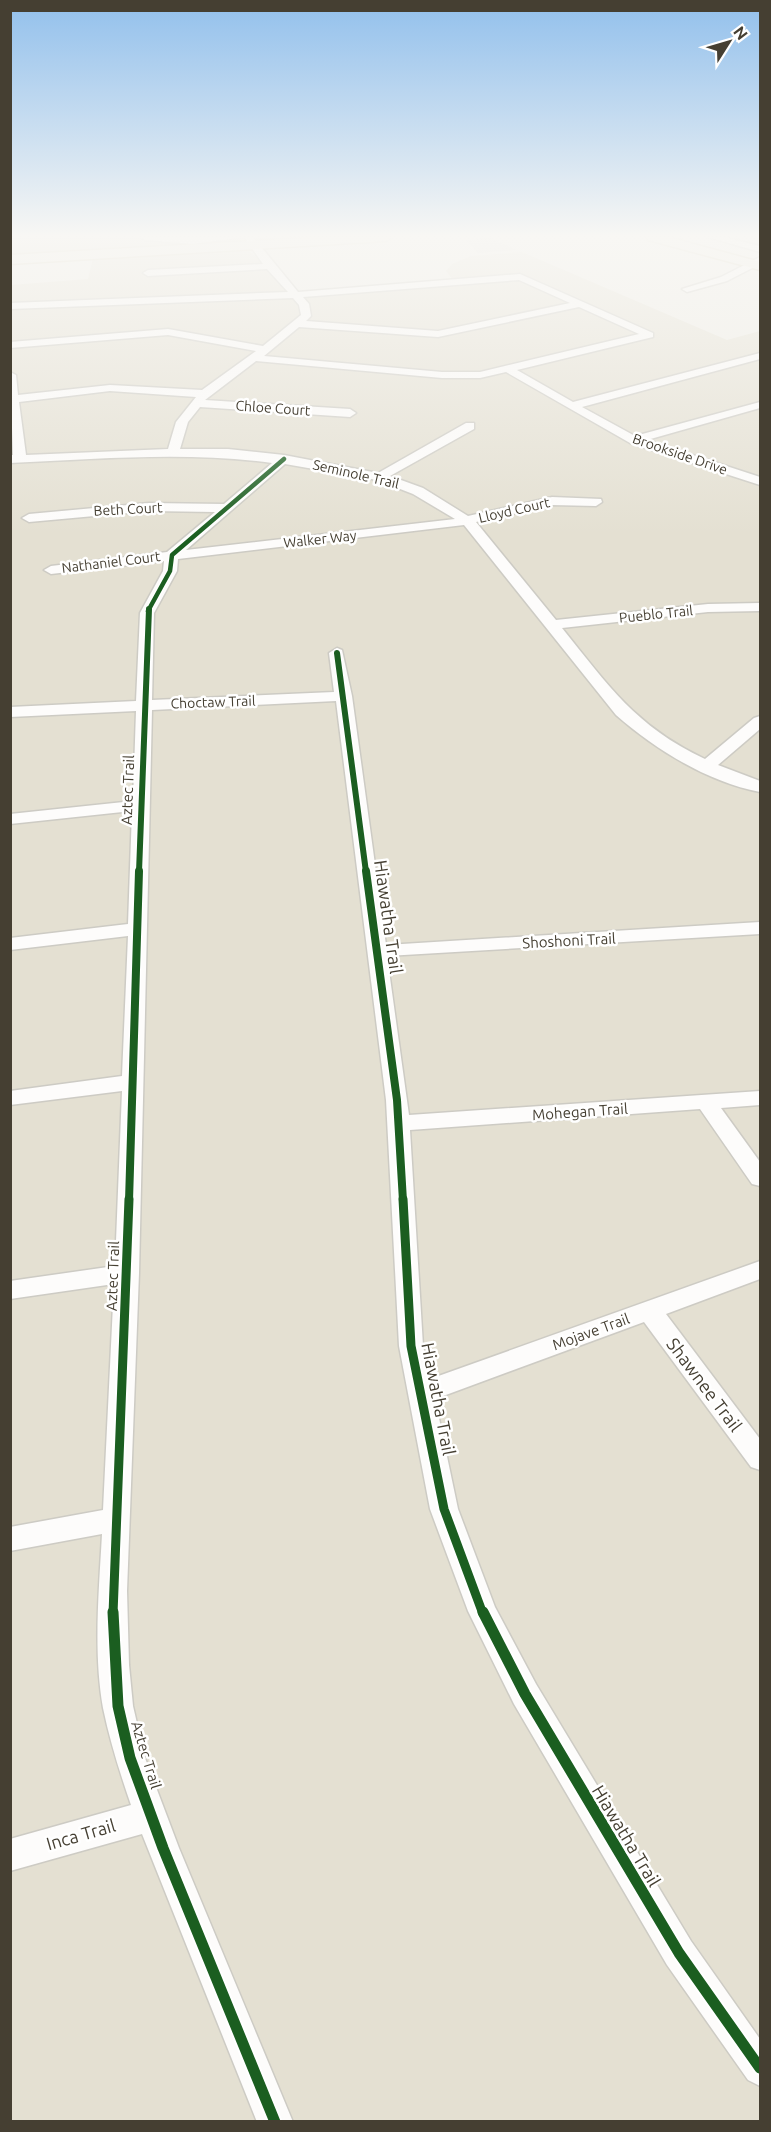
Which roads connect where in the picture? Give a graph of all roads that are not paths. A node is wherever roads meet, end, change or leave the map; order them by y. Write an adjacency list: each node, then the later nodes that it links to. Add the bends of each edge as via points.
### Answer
1 (113, 336): 5 (street)
2 (193, 336): 6 (street)
3 (281, 336): 6 (street)
4 (644, 336): 9 (street)
5 (10, 345)
6 (263, 349): 8 (street)
7 (760, 356): 14 (street)
8 (254, 358): 9 (street, via 442,375 480,375); 12 (street)
9 (508, 369): 14 (street, Brookside Drive)
10 (10, 375): 11 (street)
11 (13, 399): 12 (street, Chloe Court, via 110,388); 19 (street)
12 (201, 399): 15 (street, Chloe Court); 18 (street, via 182,422)
13 (760, 405): 17 (street)
14 (571, 406): 17 (street, Brookside Drive)
15 (350, 413)
16 (470, 426): 21 (street)
17 (634, 440): 22 (street, Brookside Drive)
18 (173, 453): 19 (street, Seminole Trail); 20 (street, Seminole Trail)
19 (15, 459)
20 (284, 459): 21 (street, Seminole Trail); 24 (street)
21 (380, 477): 26 (street, Seminole Trail, via 435,498)
22 (760, 481)
23 (596, 502): 26 (street, Lloyd Court, via 543,502)
24 (226, 508): 25 (street, Beth Court, via 149,507); 27 (street)
25 (29, 518)
26 (468, 521): 27 (street, Walker Way); 30 (street, Seminole Trail)
27 (172, 555): 28 (street, Nathaniel Court); 33 (street, Aztec Trail, via 170,571 147,613)
28 (51, 570)
29 (760, 607): 30 (street, Pueblo Trail, via 708,608)
30 (552, 625): 36 (street, Seminole Trail, via 622,712 643,732)
31 (337, 653): 32 (street, Hiawatha Trail)
32 (344, 696): 33 (street, Choctaw Trail); 43 (street, Hiawatha Trail)
33 (144, 705): 34 (street, Choctaw Trail); 38 (street, Aztec Trail)
34 (10, 712)
35 (760, 721): 36 (street)
36 (706, 767): 37 (street, Seminole Trail)
37 (760, 788)
38 (141, 806): 39 (street); 41 (street, Aztec Trail)
39 (10, 819)
40 (760, 928): 43 (street, Shoshoni Trail)
41 (137, 929): 42 (street); 44 (street, Aztec Trail)
42 (10, 944)
43 (378, 951): 48 (street, Hiawatha Trail)
44 (133, 1082): 45 (street); 51 (street, Aztec Trail)
45 (10, 1098)
46 (760, 1098): 47 (street, Mohegan Trail)
47 (707, 1104): 48 (street, Mohegan Trail); 49 (street)
48 (399, 1124): 54 (street, Hiawatha Trail, via 411,1346)
49 (760, 1178)
50 (760, 1270): 53 (street, Mojave Trail)
51 (127, 1273): 52 (street); 56 (street, Aztec Trail)
52 (10, 1290)
53 (649, 1310): 54 (street, Mojave Trail); 55 (street, Shawnee Trail)
54 (421, 1393): 60 (street, Hiawatha Trail, via 444,1509 482,1611 525,1694 679,1953)
55 (760, 1459)
56 (117, 1519): 57 (street); 58 (street, Aztec Trail, via 114,1623 118,1706 130,1758)
57 (10, 1539)
58 (152, 1815): 59 (street, Inca Trail); 61 (street, Aztec Trail)
59 (10, 1854)
60 (757, 2056)
61 (274, 2121)

